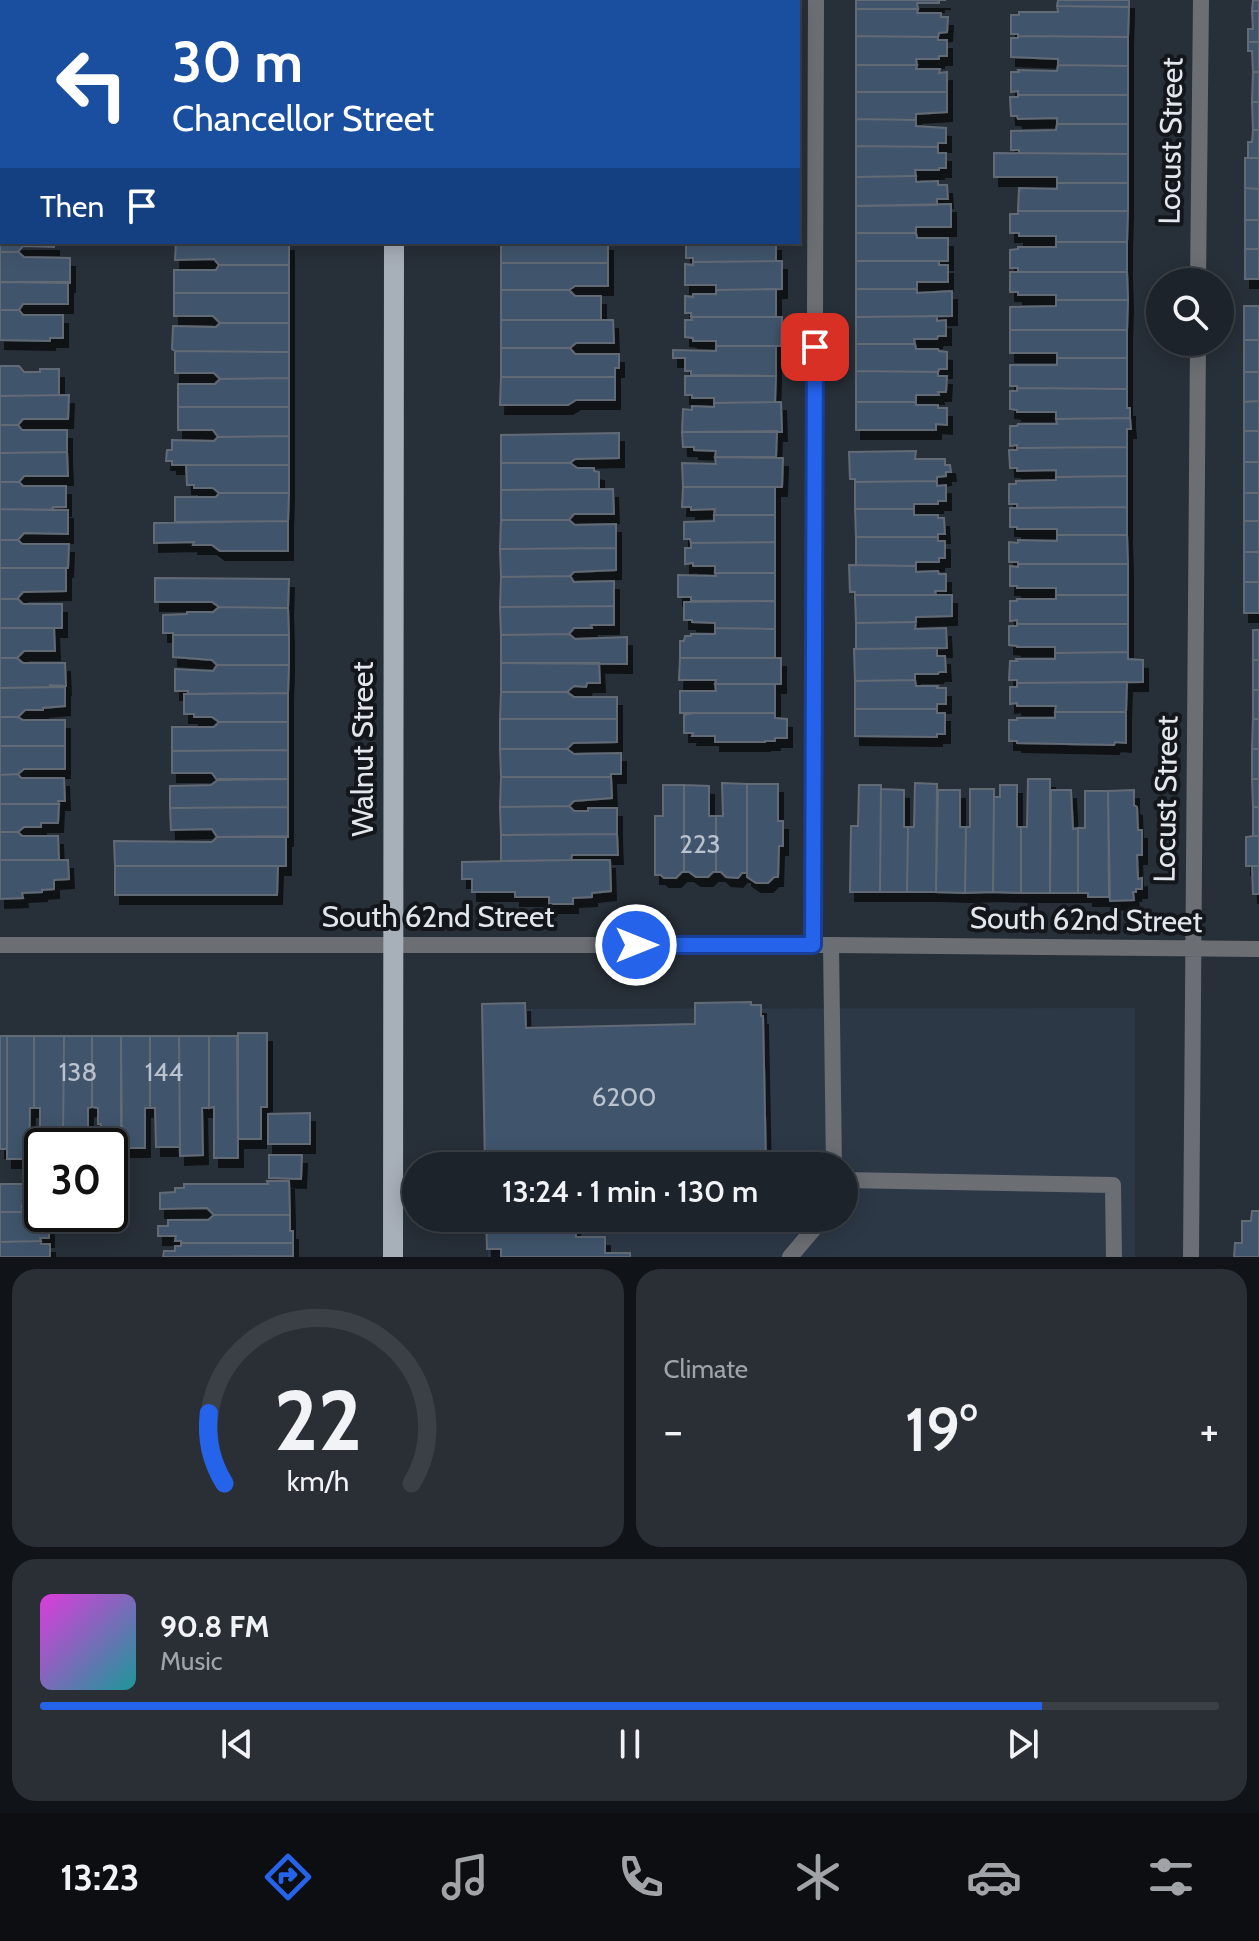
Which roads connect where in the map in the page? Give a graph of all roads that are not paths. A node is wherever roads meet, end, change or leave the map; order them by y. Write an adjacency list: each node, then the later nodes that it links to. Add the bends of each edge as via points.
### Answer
1 (816, 0): 8 (street)
2 (1201, 0): 4 (street, Locust Street)
3 (394, 244): 7 (main road, Walnut Street)
4 (1198, 268)
5 (1198, 356): 10 (street, Locust Street)
6 (0, 945): 7 (street, South 62nd Street)
7 (392, 945): 8 (street, South 62nd Street); 15 (main road, Walnut Street)
8 (813, 945): 9 (street, South 62nd Street)
9 (831, 945): 10 (street, South 62nd Street); 12 (street)
10 (1192, 949): 11 (street, South 62nd Street); 18 (street, Locust Street)
11 (1259, 949)
12 (834, 1152)
13 (858, 1180): 17 (street, via 1113,1185)
14 (811, 1232): 16 (street)
15 (393, 1257)
16 (790, 1257)
17 (1114, 1257)
18 (1191, 1257)

